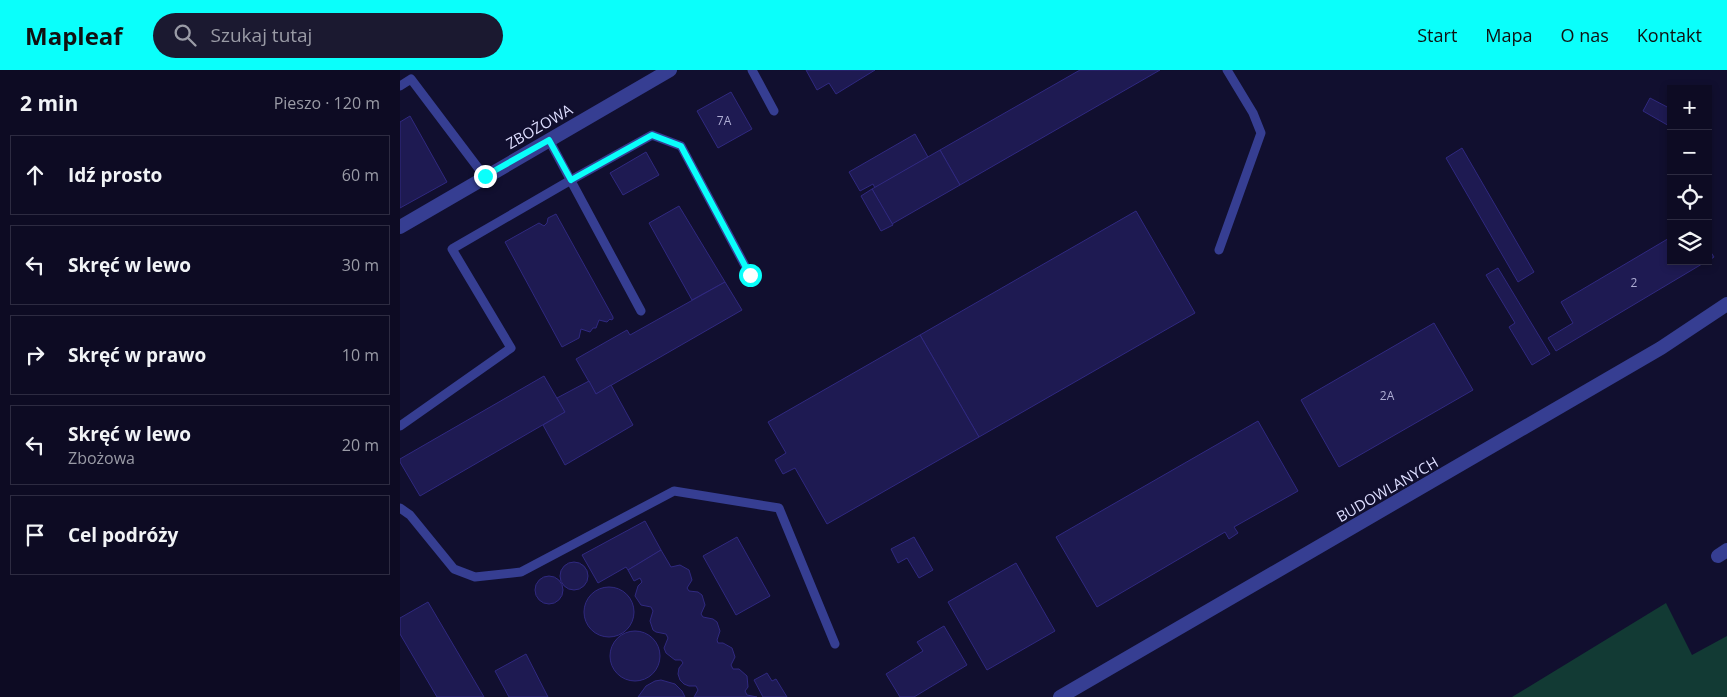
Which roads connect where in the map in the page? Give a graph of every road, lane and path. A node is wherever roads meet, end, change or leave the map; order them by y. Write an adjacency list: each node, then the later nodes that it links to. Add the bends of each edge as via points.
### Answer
1 (670, 70): 6 (street, ZBOŻOWA)
2 (752, 70): 5 (lane)
3 (1228, 70): 10 (lane, via 1253,113 1261,134)
4 (400, 86): 7 (lane, via 411,79)
5 (774, 111)
6 (549, 140): 7 (street, ZBOŻOWA); 8 (lane)
7 (485, 176): 9 (street, ZBOŻOWA)
8 (571, 180): 11 (lane, via 652,135 681,146); 13 (lane); 14 (lane, via 452,250 511,348)
9 (400, 227)
10 (1219, 250)
11 (750, 275)
12 (1727, 304): 17 (street, BUDOWLANYCH, via 1661,348)
13 (641, 311)
14 (400, 426)
15 (400, 508): 16 (lane, via 410,515 454,569 475,577 521,572 674,492 779,508)
16 (835, 644)
17 (1060, 697)

